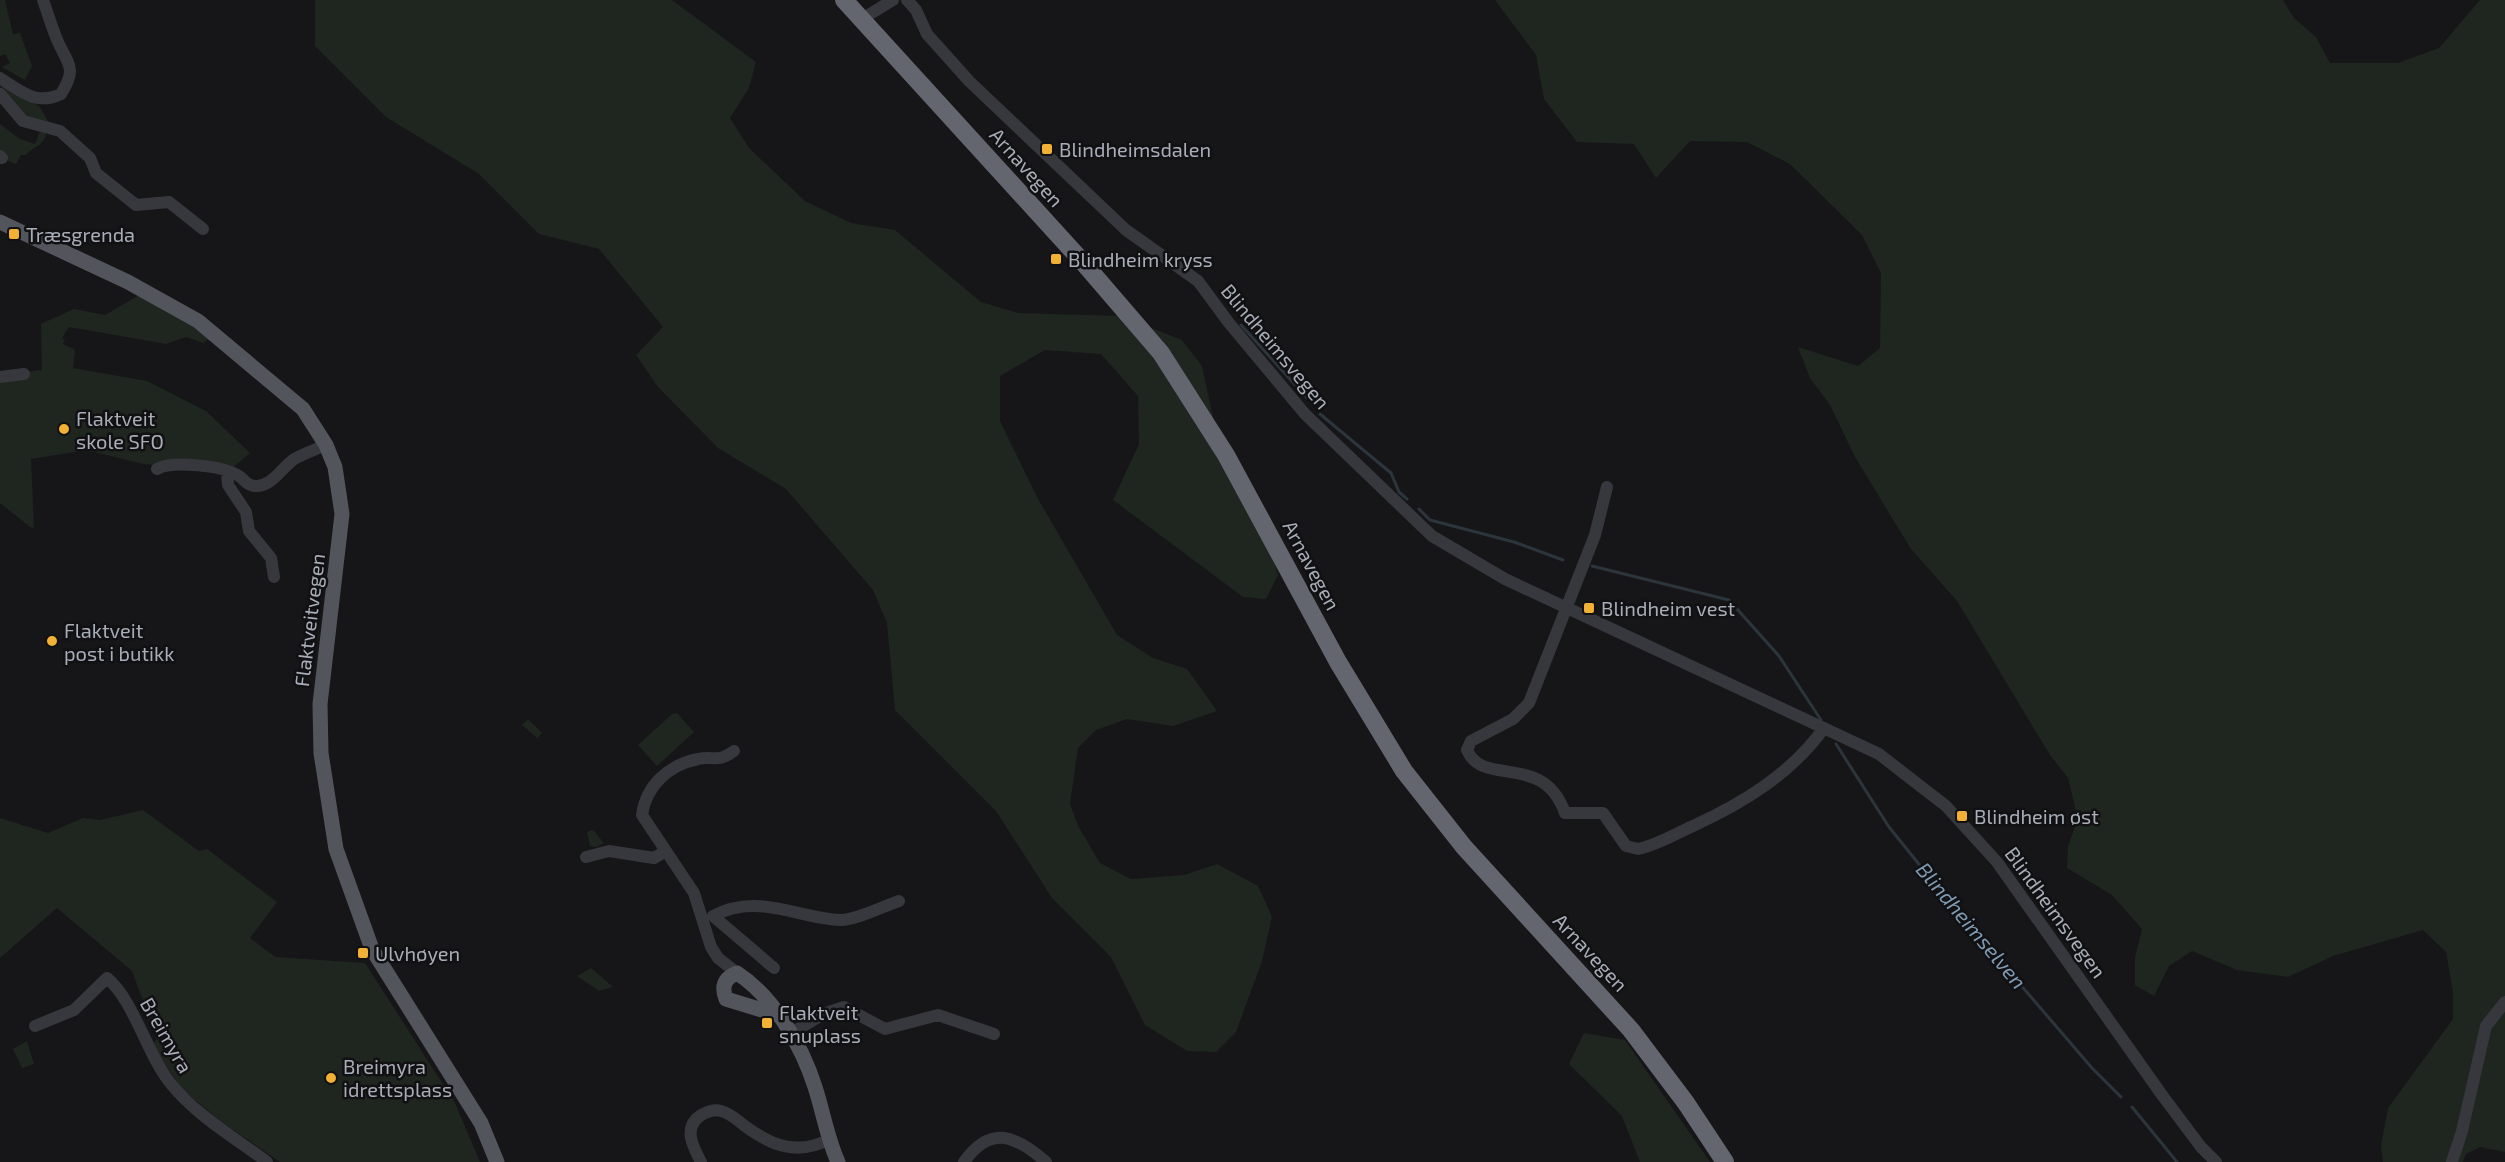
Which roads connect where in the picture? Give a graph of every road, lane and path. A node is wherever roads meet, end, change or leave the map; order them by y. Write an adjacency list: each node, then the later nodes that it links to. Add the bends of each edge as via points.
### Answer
1 (43, 0): 6 (street, via 68,57 70,79 61,94 44,100 33,98)
2 (844, 0): 5 (highway, Arnavegen)
3 (893, 0): 5 (street)
4 (908, 0): 17 (street, Blindheimsvegen, via 927,34 969,81 1126,230 1198,281 1305,414 1432,536 1505,579)
5 (862, 19): 38 (highway, Arnavegen, via 1161,353 1226,455 1338,662 1404,771 1464,848 1631,1030)
6 (0, 78)
7 (1, 100): 9 (street, via 22,121 60,131 90,158 96,173 136,205 169,202)
8 (0, 222): 12 (main road, Flaktveitvegen, via 137,287 198,321 303,409)
9 (203, 230)
10 (24, 374): 11 (street)
11 (0, 377)
12 (326, 445): 14 (street, via 294,459 267,483 247,484); 33 (main road, Flaktveitvegen, via 335,467 342,514 320,704 321,753 336,849 372,949 482,1123)
13 (157, 469): 14 (street, via 167,463)
14 (227, 472): 16 (street, via 228,485 246,512 249,531 271,558)
15 (1607, 487): 17 (street, via 1595,535)
16 (274, 577)
17 (1568, 608): 18 (street, Blindheimsvegen); 18 (street, via 1529,703 1513,719 1475,738 1467,750 1481,766 1540,779 1556,793 1566,813 1607,816 1626,846 1646,847 1736,806 1772,781 1814,743)
18 (1824, 728): 39 (street, Blindheimsvegen, via 1899,767 1970,832 2037,915 2162,1095)
19 (734, 752): 20 (street, via 718,759 701,758 656,781 645,797 642,815)
20 (664, 852): 21 (street, via 654,858 609,851); 23 (street)
21 (586, 857)
22 (899, 901): 23 (street, via 844,920 770,905 727,908)
23 (708, 918): 24 (street); 25 (street, via 705,935 711,947)
24 (774, 968)
25 (737, 973): 27 (main road); 27 (main road, via 723,985 726,999)
26 (2505, 1002): 40 (street, via 2486,1026)
27 (778, 1015): 30 (main road)
28 (35, 1026): 32 (street, Breimyra, via 74,1010 108,978 171,1084 204,1116)
29 (994, 1034): 30 (street, via 938,1015 885,1029 844,1007 823,1014)
30 (790, 1035): 31 (main road, via 814,1083)
31 (830, 1139): 34 (street, via 801,1149 779,1146 732,1116 720,1110 711,1111 698,1118 690,1130); 35 (main road)
32 (267, 1162)
33 (497, 1162)
34 (701, 1162)
35 (838, 1162)
36 (964, 1162): 37 (street, via 981,1143 1001,1138 1019,1140)
37 (1046, 1162)
38 (1725, 1162)
39 (2216, 1162)
40 (2452, 1162)

